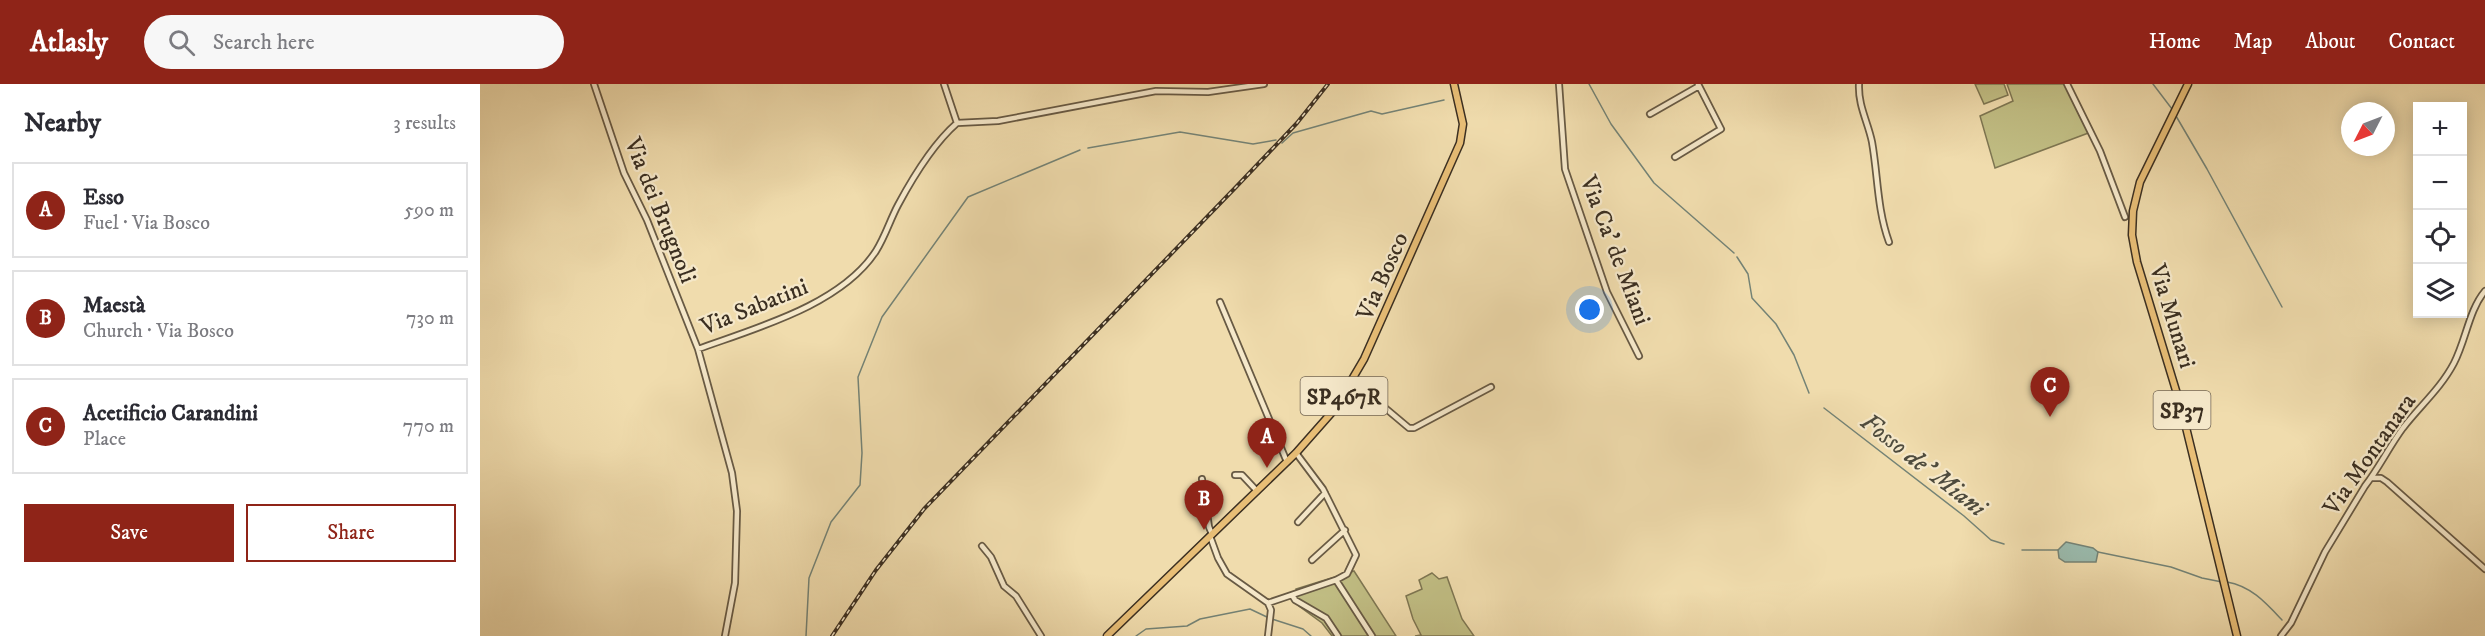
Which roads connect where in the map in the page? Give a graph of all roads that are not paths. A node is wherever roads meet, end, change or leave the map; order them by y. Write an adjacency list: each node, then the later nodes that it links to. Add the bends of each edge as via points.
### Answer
1 (594, 84): 17 (street, Via dei Brugnoli, via 624,173)
2 (944, 84): 11 (street)
3 (1264, 84): 11 (street, via 1208,92 1156,91 998,121)
4 (1454, 84): 19 (main road, Via Bosco / SP467R, via 1463,124 1460,143)
5 (1559, 84): 18 (street, Via Ca' de Miani, via 1565,169 1607,292)
6 (1859, 84): 14 (street, via 1860,109 1872,141 1880,209)
7 (2067, 84): 13 (street, via 2100,151)
8 (2188, 84): 43 (main road, Via Munari / SP37, via 2138,186 2133,236 2137,262 2181,407)
9 (1699, 85): 10 (street); 12 (street, via 1721,129)
10 (1650, 114)
11 (957, 123): 17 (street, Via Sabatini, via 945,133 923,166 898,204 877,250 857,274 829,294 774,321)
12 (1675, 157)
13 (2125, 217)
14 (1889, 242)
15 (2484, 292): 24 (street, Via Montanara, via 2438,389 2393,443)
16 (1220, 302): 22 (street)
17 (698, 349): 37 (street, Via Sabatini, via 735,493 735,583)
18 (1639, 356)
19 (1353, 381): 20 (street, via 1409,428); 21 (main road, Via Bosco / SP467R, via 1334,410)
20 (1491, 387)
21 (1296, 453): 22 (main road, Via Bosco / SP467R); 27 (street)
22 (1287, 462): 26 (main road, Via Bosco / SP467R)
23 (1235, 475): 26 (street, via 1242,475)
24 (2373, 478): 33 (street, via 2387,482); 44 (street, Via Montanara, via 2325,552)
25 (1202, 479): 30 (street)
26 (1257, 490): 30 (main road, Via Bosco / SP467R)
27 (1325, 494): 28 (street); 29 (street)
28 (1298, 522)
29 (1345, 530): 32 (street); 34 (street, via 1356,555 1347,574)
30 (1211, 534): 36 (street, via 1227,574); 39 (main road, Via Bosco / SP467R)
31 (982, 546): 38 (street, via 1004,586 1016,596)
32 (1312, 560)
33 (2485, 569)
34 (1336, 580): 35 (street); 42 (street)
35 (1292, 595): 36 (street); 41 (street, via 1326,618)
36 (1268, 603): 40 (street)
37 (725, 636)
38 (1041, 636)
39 (1107, 636)
40 (1268, 636)
41 (1338, 636)
42 (1372, 636)
43 (2237, 636)
44 (2281, 636)

